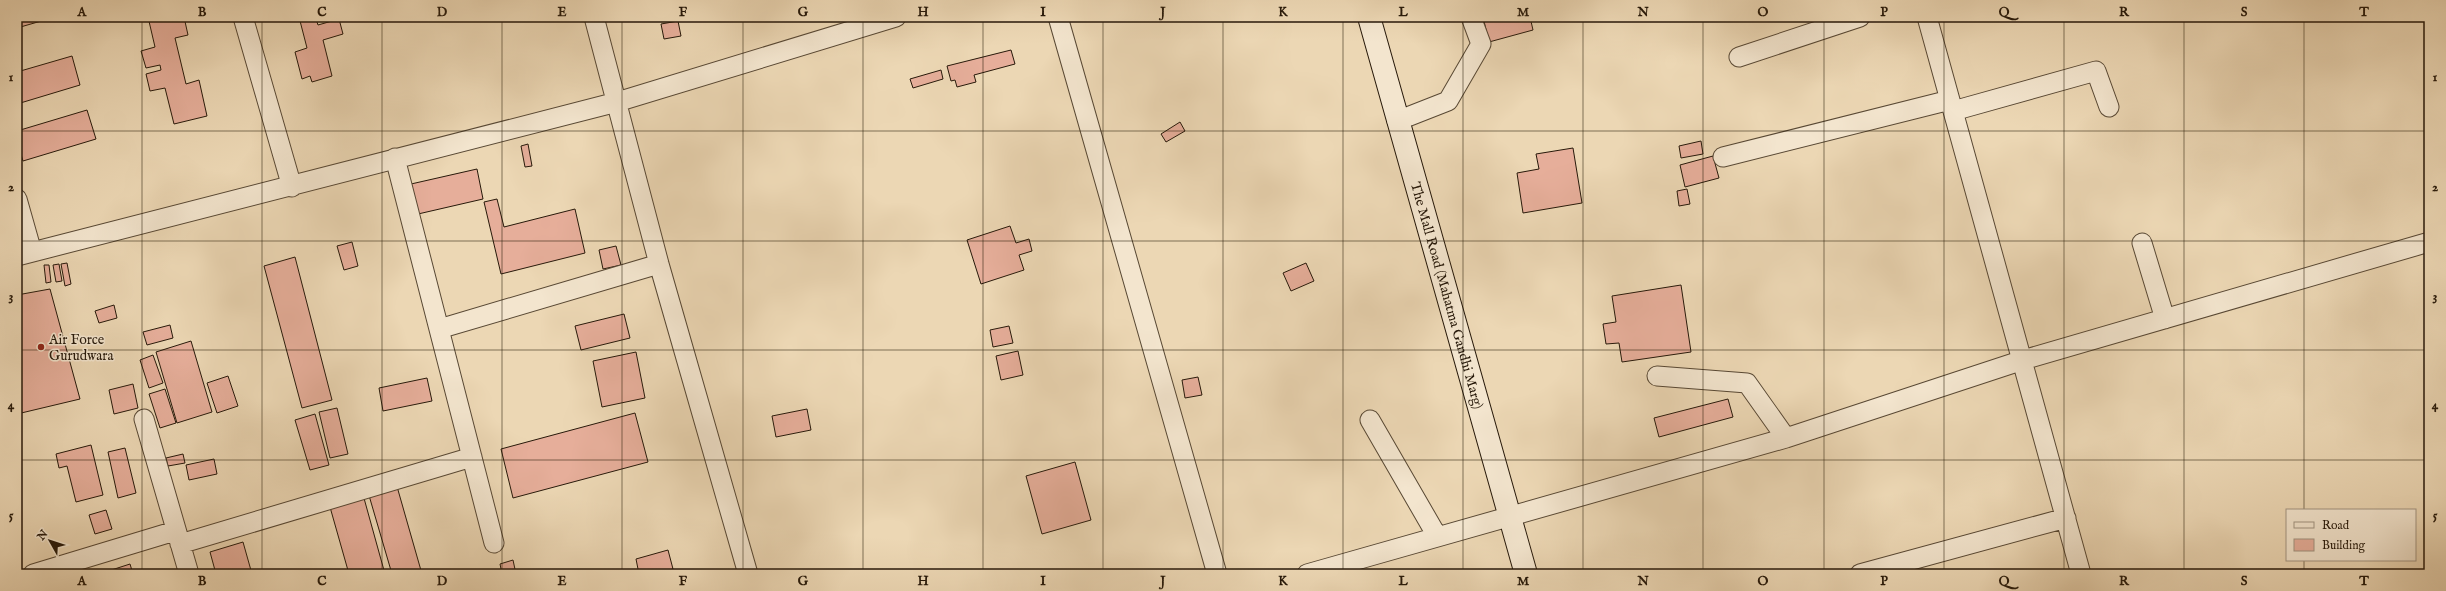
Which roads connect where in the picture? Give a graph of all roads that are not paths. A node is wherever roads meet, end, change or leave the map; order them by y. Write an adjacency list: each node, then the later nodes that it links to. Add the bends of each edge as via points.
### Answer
1 (243, 17): 16 (street)
2 (594, 17): 10 (street)
3 (896, 17): 10 (street)
4 (1058, 17): 38 (street)
5 (1369, 17): 13 (street, The Mall Road (Mahatma Gandhi Marg))
6 (1471, 17): 13 (street, via 1481,44 1448,101)
7 (1860, 17): 9 (street)
8 (1927, 17): 11 (street)
9 (1739, 57)
10 (617, 102): 15 (street); 21 (street)
11 (1952, 105): 12 (street, via 2096,71); 14 (street); 24 (street)
12 (2109, 107)
13 (1397, 121): 30 (street, The Mall Road (Mahatma Gandhi Marg))
14 (1723, 157)
15 (395, 158): 16 (street); 23 (street)
16 (292, 187): 20 (street)
17 (17, 199): 20 (street)
18 (2429, 242): 22 (street)
19 (2142, 243): 22 (street)
20 (24, 254)
21 (659, 264): 23 (street); 37 (street)
22 (2165, 319): 24 (street)
23 (439, 329): 29 (street)
24 (2023, 360): 28 (street); 31 (street)
25 (1657, 376): 28 (street, via 1747,383)
26 (144, 419): 33 (street)
27 (1370, 420): 32 (street)
28 (1786, 438): 30 (street)
29 (472, 457): 33 (street); 34 (street)
30 (1509, 516): 32 (street); 40 (street, The Mall Road (Mahatma Gandhi Marg))
31 (2066, 518): 41 (street); 42 (street)
32 (1437, 536): 39 (street)
33 (177, 537): 35 (street); 36 (street)
34 (494, 543)
35 (33, 574)
36 (189, 574)
37 (748, 574)
38 (1217, 574)
39 (1307, 574)
40 (1526, 574)
41 (1860, 574)
42 (2081, 574)

